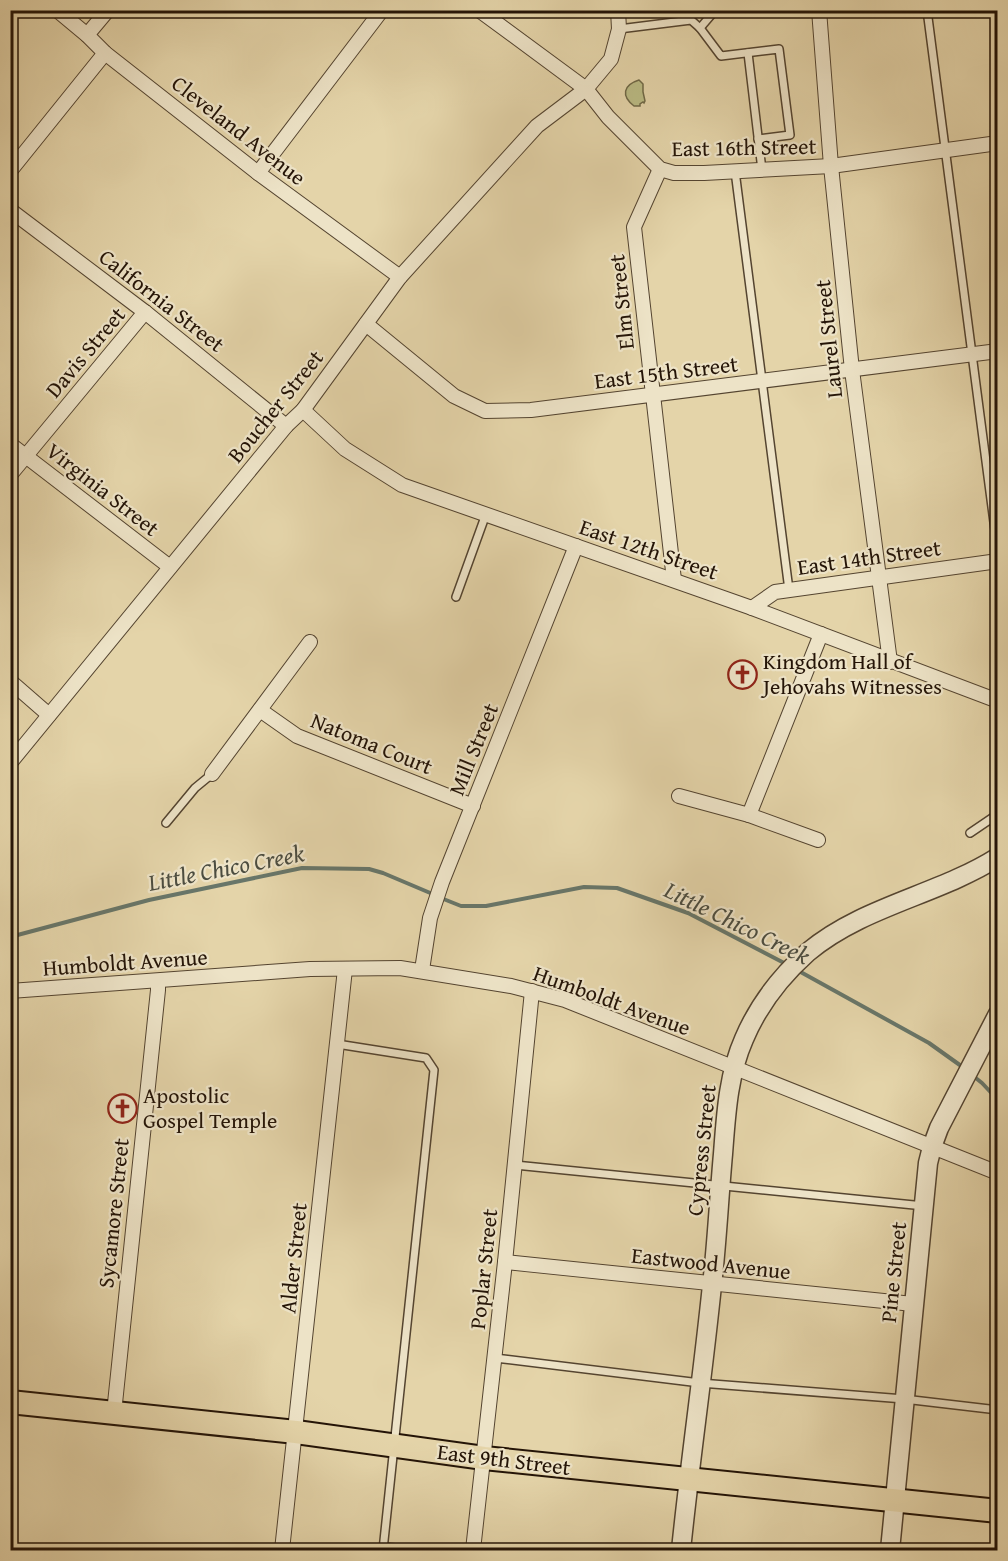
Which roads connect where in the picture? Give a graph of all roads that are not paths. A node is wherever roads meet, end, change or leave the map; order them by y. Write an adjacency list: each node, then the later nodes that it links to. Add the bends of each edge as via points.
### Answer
1 (57, 10): 11 (street, Cleveland Avenue)
2 (108, 10): 11 (street)
3 (382, 10): 23 (street)
4 (479, 10): 14 (street, East 16th Street)
5 (618, 10): 10 (street)
6 (712, 10): 9 (lane)
7 (819, 10): 18 (street, Laurel Street)
8 (927, 10): 17 (lane)
9 (700, 27): 10 (lane, via 691,20); 13 (lane, via 721,56)
10 (619, 29): 14 (street, via 611,59)
11 (87, 35): 12 (street, Cleveland Avenue)
12 (105, 53): 21 (street); 23 (street, Cleveland Avenue)
13 (748, 53): 15 (lane); 15 (lane, via 779,49 790,135)
14 (586, 89): 19 (street, East 16th Street); 25 (street, Boucher Street, via 537,126)
15 (758, 139): 20 (lane)
16 (998, 143): 17 (street, East 16th Street)
17 (945, 150): 18 (street, East 16th Street); 29 (lane)
18 (831, 166): 20 (street, East 16th Street); 30 (street, Laurel Street)
19 (660, 169): 22 (street, East 16th Street, via 674,173); 32 (street, Elm Street, via 634,227)
20 (762, 170): 22 (street, East 16th Street)
21 (10, 171)
22 (735, 171): 31 (lane)
23 (258, 173): 25 (street, Cleveland Avenue)
24 (10, 210): 26 (street, California Street)
25 (400, 276): 27 (street, Boucher Street)
26 (146, 312): 34 (street, California Street); 36 (street, Davis Street)
27 (366, 324): 32 (street, East 15th Street, via 454,396 485,411 531,410); 33 (street, Boucher Street)
28 (998, 351): 29 (street, East 15th Street)
29 (972, 355): 30 (street, East 15th Street); 40 (lane)
30 (852, 370): 31 (street, East 15th Street); 43 (street, Laurel Street)
31 (762, 381): 32 (street, East 15th Street); 45 (lane)
32 (652, 394): 44 (street, Elm Street)
33 (303, 410): 34 (street, Boucher Street); 38 (street, East 12th Street, via 345,449 402,485)
34 (286, 426): 42 (street, Boucher Street)
35 (10, 444): 36 (street, Virginia Street)
36 (26, 456): 37 (street, Davis Street); 42 (street, Virginia Street)
37 (10, 475)
38 (486, 514): 39 (street, East 12th Street); 46 (lane)
39 (576, 546): 44 (street, East 12th Street); 58 (street, Mill Street)
40 (998, 553)
41 (998, 561): 43 (street, East 14th Street)
42 (170, 567): 54 (street, Boucher Street)
43 (879, 577): 45 (street, East 14th Street); 50 (street, Laurel Street)
44 (674, 580): 47 (street, East 12th Street)
45 (789, 590): 47 (street, East 14th Street, via 775,592)
46 (456, 597)
47 (752, 608): 48 (street, East 12th Street)
48 (820, 634): 50 (street, East 12th Street); 60 (street)
49 (310, 642): 53 (street)
50 (890, 662): 52 (street, East 12th Street)
51 (10, 681): 54 (street)
52 (998, 701)
53 (260, 710): 56 (street); 58 (street, Natoma Court, via 297,736)
54 (49, 715): 55 (street, Boucher Street)
55 (10, 763)
56 (212, 774): 61 (lane)
57 (679, 796): 60 (street)
58 (473, 806): 66 (street, Mill Street, via 430,918)
59 (998, 814): 62 (lane)
60 (750, 816): 63 (street)
61 (166, 823)
62 (970, 833)
63 (818, 840)
64 (998, 856): 72 (street, Cypress Street, via 956,879 853,923 809,952 758,1010)
65 (345, 969): 66 (street, Humboldt Avenue); 67 (street, Humboldt Avenue); 71 (street, Alder Street)
66 (422, 970): 69 (street, Humboldt Avenue)
67 (158, 981): 68 (street, Humboldt Avenue); 86 (street, Sycamore Street)
68 (10, 991)
69 (532, 991): 72 (street, Humboldt Avenue, via 565,1000); 74 (street, Poplar Street)
70 (998, 1014): 73 (street, Pine Street)
71 (337, 1044): 87 (street, Alder Street); 88 (lane, via 426,1058 434,1071)
72 (734, 1069): 73 (street, Humboldt Avenue); 76 (street, Cypress Street, via 727,1096)
73 (932, 1147): 75 (street, Humboldt Avenue); 77 (street, Pine Street)
74 (515, 1165): 76 (lane); 78 (street, Poplar Street)
75 (998, 1173)
76 (720, 1184): 77 (lane); 79 (street, Cypress Street)
77 (924, 1206): 80 (street, Pine Street)
78 (505, 1262): 79 (street, Eastwood Avenue); 81 (street, Poplar Street)
79 (712, 1284): 80 (street, Eastwood Avenue); 82 (street, Cypress Street)
80 (913, 1304): 83 (street, Pine Street)
81 (495, 1358): 82 (lane); 89 (street, Poplar Street)
82 (700, 1383): 83 (lane); 90 (street, Cypress Street)
83 (904, 1399): 85 (lane); 91 (street, Pine Street)
84 (10, 1402): 86 (main road, East 9th Street)
85 (998, 1410)
86 (114, 1413): 87 (main road, East 9th Street)
87 (296, 1432): 88 (main road, East 9th Street); 94 (street, Alder Street)
88 (393, 1446): 89 (main road, East 9th Street); 93 (lane)
89 (484, 1458): 90 (main road, East 9th Street); 96 (street, Poplar Street)
90 (688, 1479): 91 (main road, East 9th Street); 97 (street, Cypress Street)
91 (895, 1499): 92 (main road, East 9th Street); 98 (street, Pine Street)
92 (998, 1510)
93 (383, 1549): 95 (lane)
94 (282, 1551)
95 (419, 1551)
96 (473, 1551)
97 (681, 1551)
98 (890, 1551)

